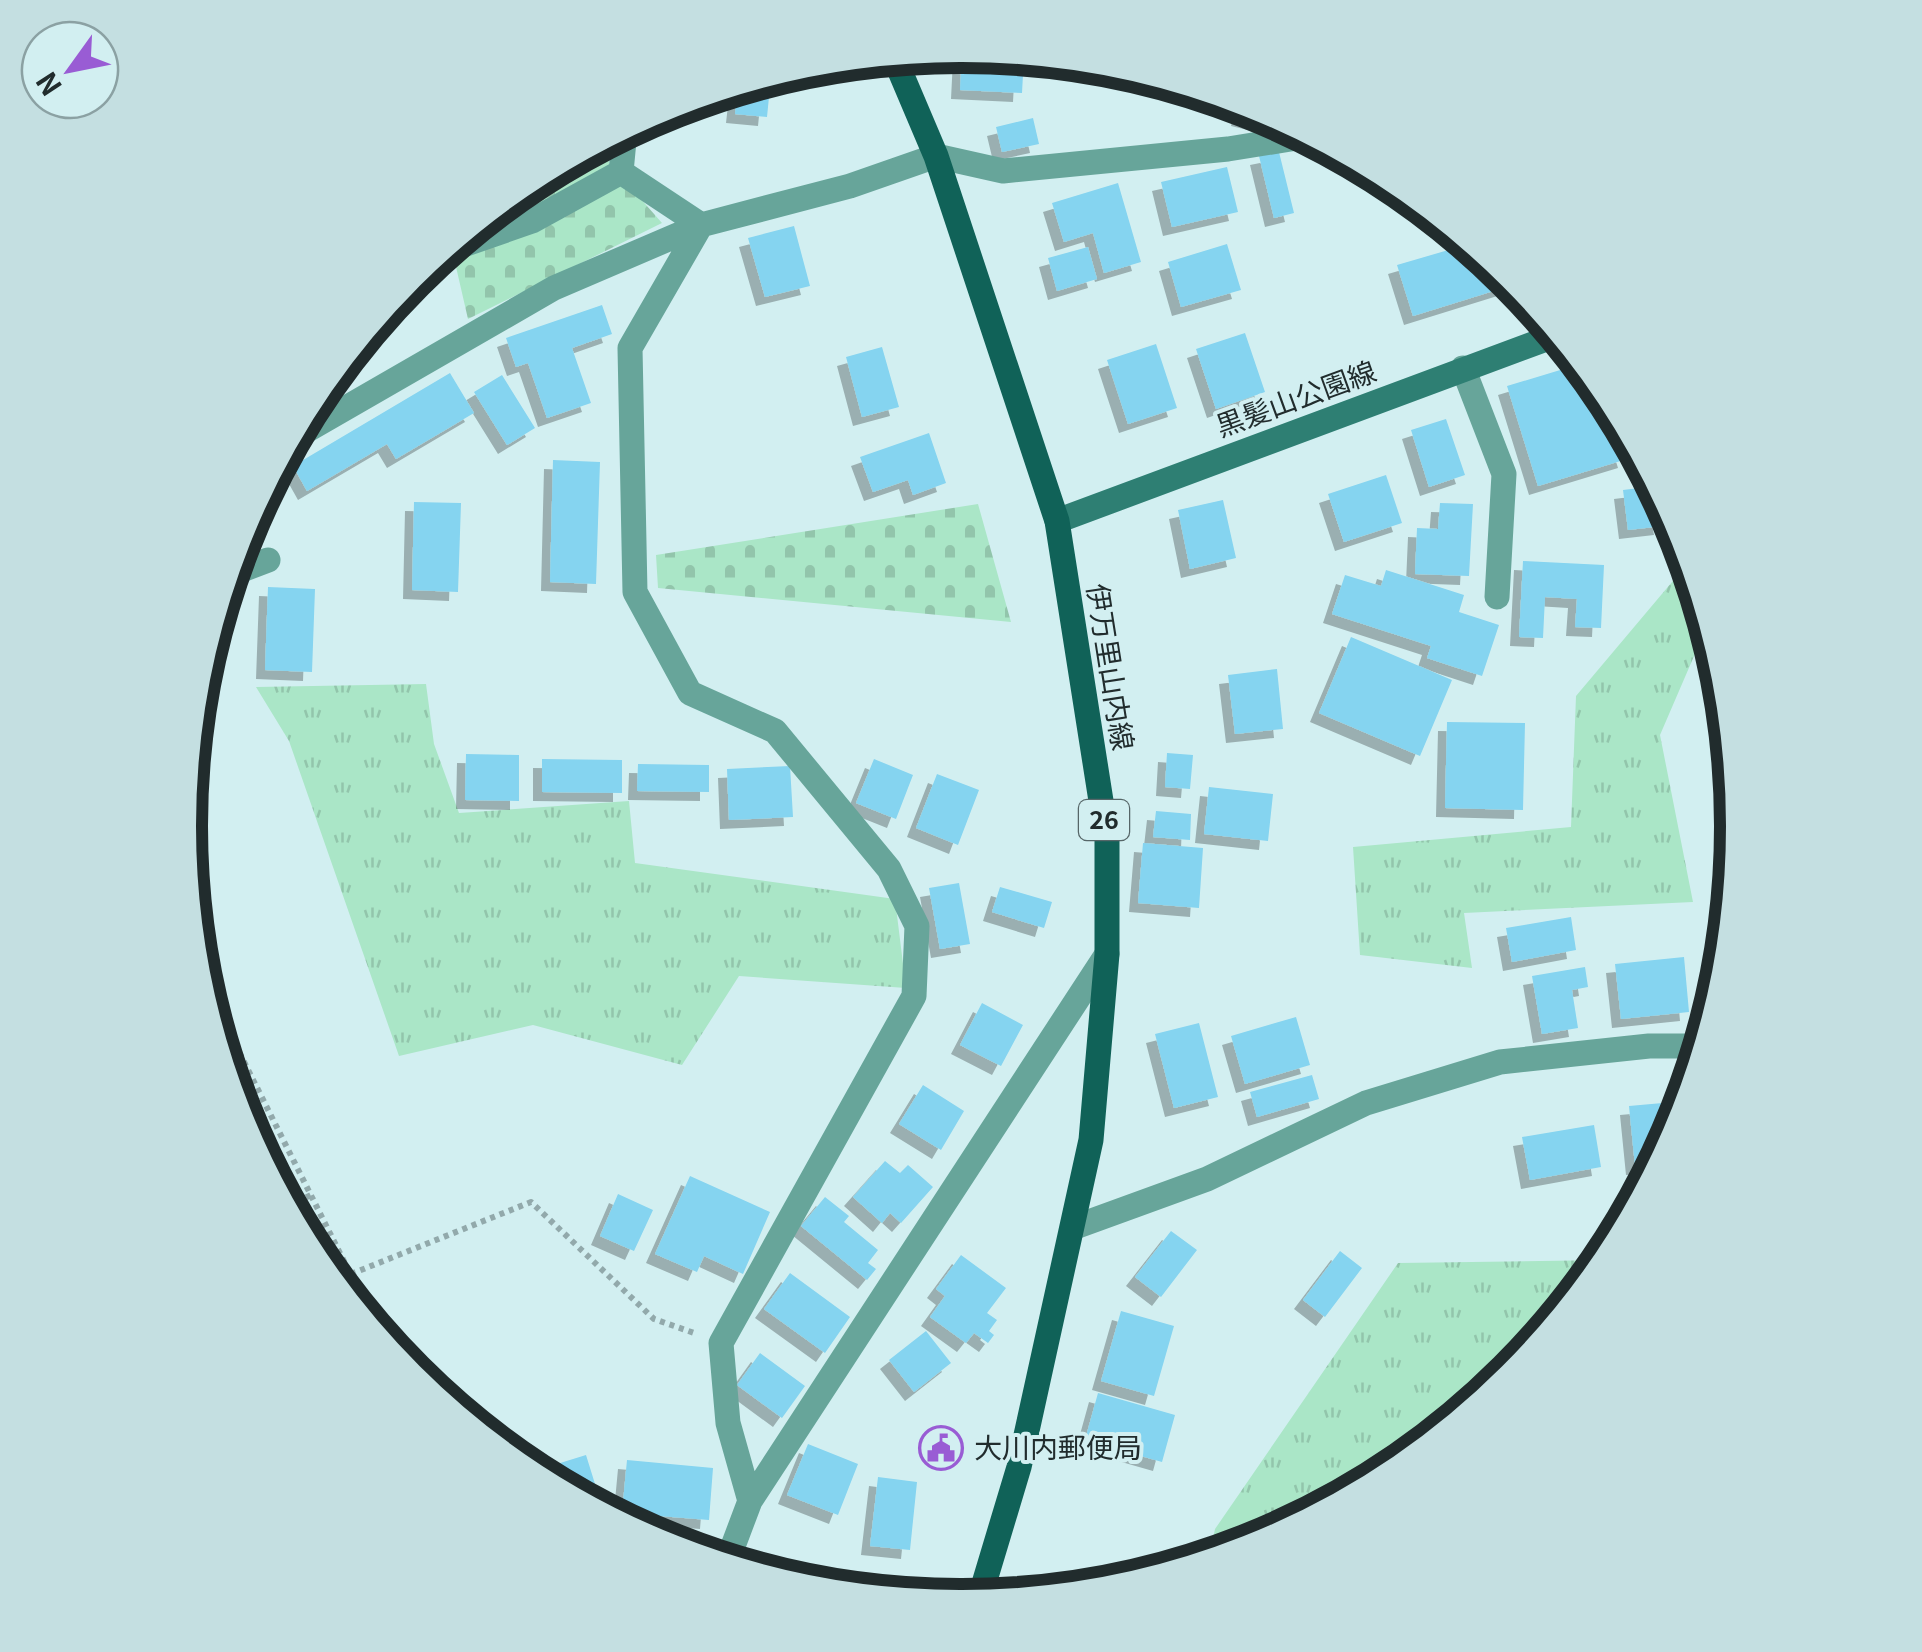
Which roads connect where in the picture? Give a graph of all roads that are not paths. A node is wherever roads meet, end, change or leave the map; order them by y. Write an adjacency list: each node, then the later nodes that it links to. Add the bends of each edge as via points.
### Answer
1 (900, 70): 4 (main road, 伊万里山内線 / 26)
2 (1283, 140): 4 (street, via 1003,171)
3 (623, 147): 5 (street)
4 (936, 156): 6 (street); 11 (main road, 伊万里山内線 / 26)
5 (621, 172): 6 (street); 7 (street, via 532,221)
6 (701, 225): 10 (street, via 554,288); 18 (street, via 630,348 635,592 690,693 776,732 889,869 917,926 914,996 721,1343 728,1423)
7 (482, 238)
8 (1543, 340): 9 (main road, 黒髪山公園線)
9 (1463, 368): 11 (main road, 黒髪山公園線); 14 (street, via 1504,474)
10 (318, 424)
11 (1056, 521): 15 (main road, 伊万里山内線 / 26, via 1107,839)
12 (268, 560): 13 (street)
13 (248, 567)
14 (1497, 597)
15 (1107, 954): 17 (main road, 伊万里山内線 / 26, via 1091,1140); 18 (street)
16 (1686, 1046): 17 (street, via 1500,1062 1366,1103 1207,1179)
17 (1075, 1227): 20 (main road, 伊万里山内線 / 26, via 1019,1467)
18 (750, 1501): 19 (street)
19 (733, 1549)
20 (984, 1584)

